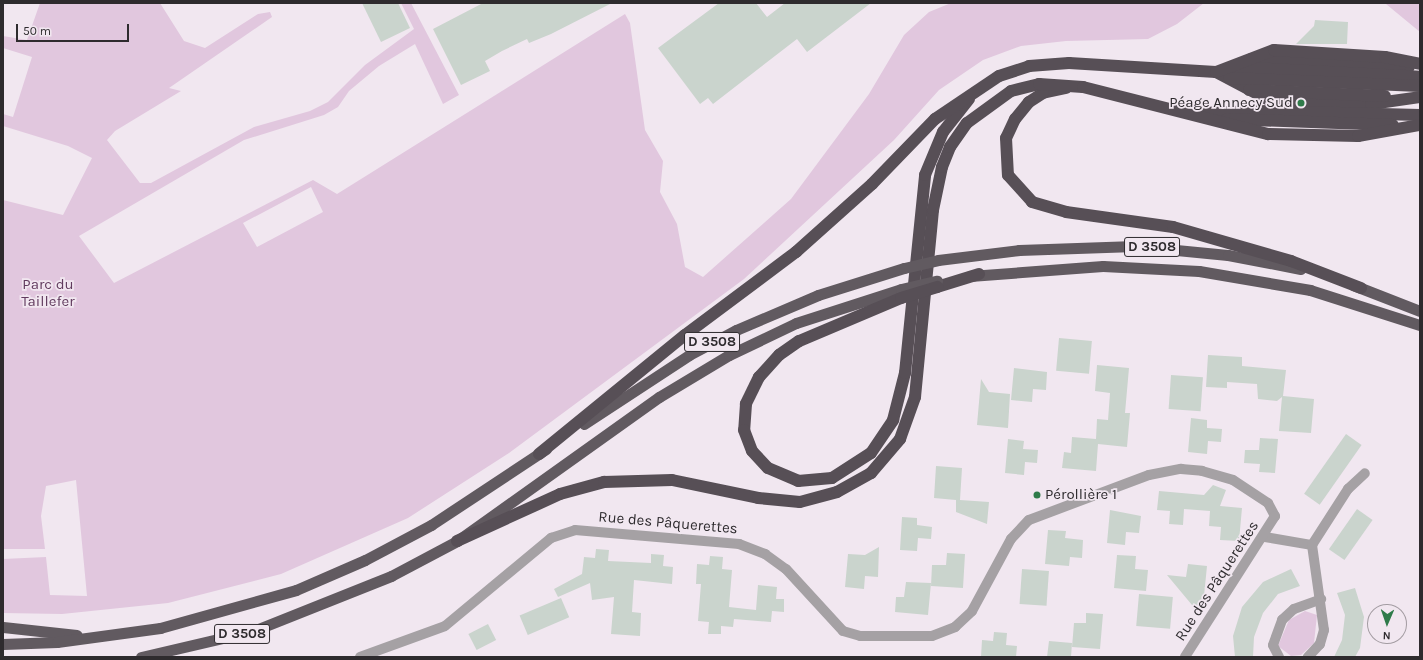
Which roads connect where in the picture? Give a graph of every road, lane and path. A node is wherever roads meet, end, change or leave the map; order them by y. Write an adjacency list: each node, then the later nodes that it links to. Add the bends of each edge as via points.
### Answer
1 (1247, 59): 2 (highway, via 1274,50 1298,50 1385,57); 3 (highway); 4 (highway)
2 (1420, 64)
3 (1420, 68)
4 (1230, 73): 5 (highway); 6 (highway, via 1053,64 1018,69); 7 (highway); 9 (highway)
5 (1420, 76)
6 (982, 85): 17 (highway, via 943,132 925,175 905,373 900,401 887,430 866,458 832,478 798,481 768,468 752,451 744,423 751,390 766,367 787,348 811,334); 20 (highway, via 935,119 819,233 685,335)
7 (1420, 86)
8 (1083, 87): 12 (highway); 16 (highway, via 1036,97 1011,124 1005,146 1006,168 1016,188 1032,202 1061,211 1174,227 1291,261); 23 (highway, via 1039,84 1007,93 967,123 950,147 934,203 912,410 894,448 866,476 837,492 800,502 758,498 672,480 604,482 560,494)
9 (1245, 90): 10 (highway, via 1374,96); 11 (highway, via 1271,101 1371,104)
10 (1420, 94)
11 (1420, 97)
12 (1193, 115): 13 (highway, via 1258,111); 14 (highway, via 1268,134 1358,136)
13 (1420, 115)
14 (1420, 124)
15 (979, 274): 17 (highway, bridge); 19 (highway, D 3508, via 1096,266 1199,271 1310,290)
16 (1361, 288): 18 (highway, D 3508); 20 (highway, D 3508, bridge, via 1307,270 1257,260 1135,246 1019,250 938,260 818,295 736,330 627,394)
17 (901, 294): 23 (highway, D 3508, via 796,323 707,367 659,397)
18 (1420, 311)
19 (1420, 325)
20 (539, 454): 27 (highway, D 3508, via 431,525 329,576 214,615)
21 (1365, 473): 24 (street, via 1348,489)
22 (1265, 537): 24 (street); 29 (street, Rue des Pâquerettes, via 1274,521 1272,506 1233,480 1192,470 1149,475 1029,520 1011,539 979,601 966,619 941,634 913,638 860,636 843,631 786,569 765,554 739,544 566,531 551,538 445,626); 32 (street, Rue des Pâquerettes)
23 (456, 541): 30 (highway, D 3508, via 364,590 302,614 228,638)
24 (1312, 545): 25 (street)
25 (1321, 599): 33 (street, via 1294,609 1282,620 1273,645); 34 (street, via 1322,637)
26 (3, 627): 27 (highway)
27 (100, 637): 28 (highway, D 3508)
28 (3, 644)
29 (384, 653): 31 (street, Rue des Pâquerettes)
30 (141, 657)
31 (360, 657)
32 (1185, 657)
33 (1279, 657)
34 (1308, 657)

